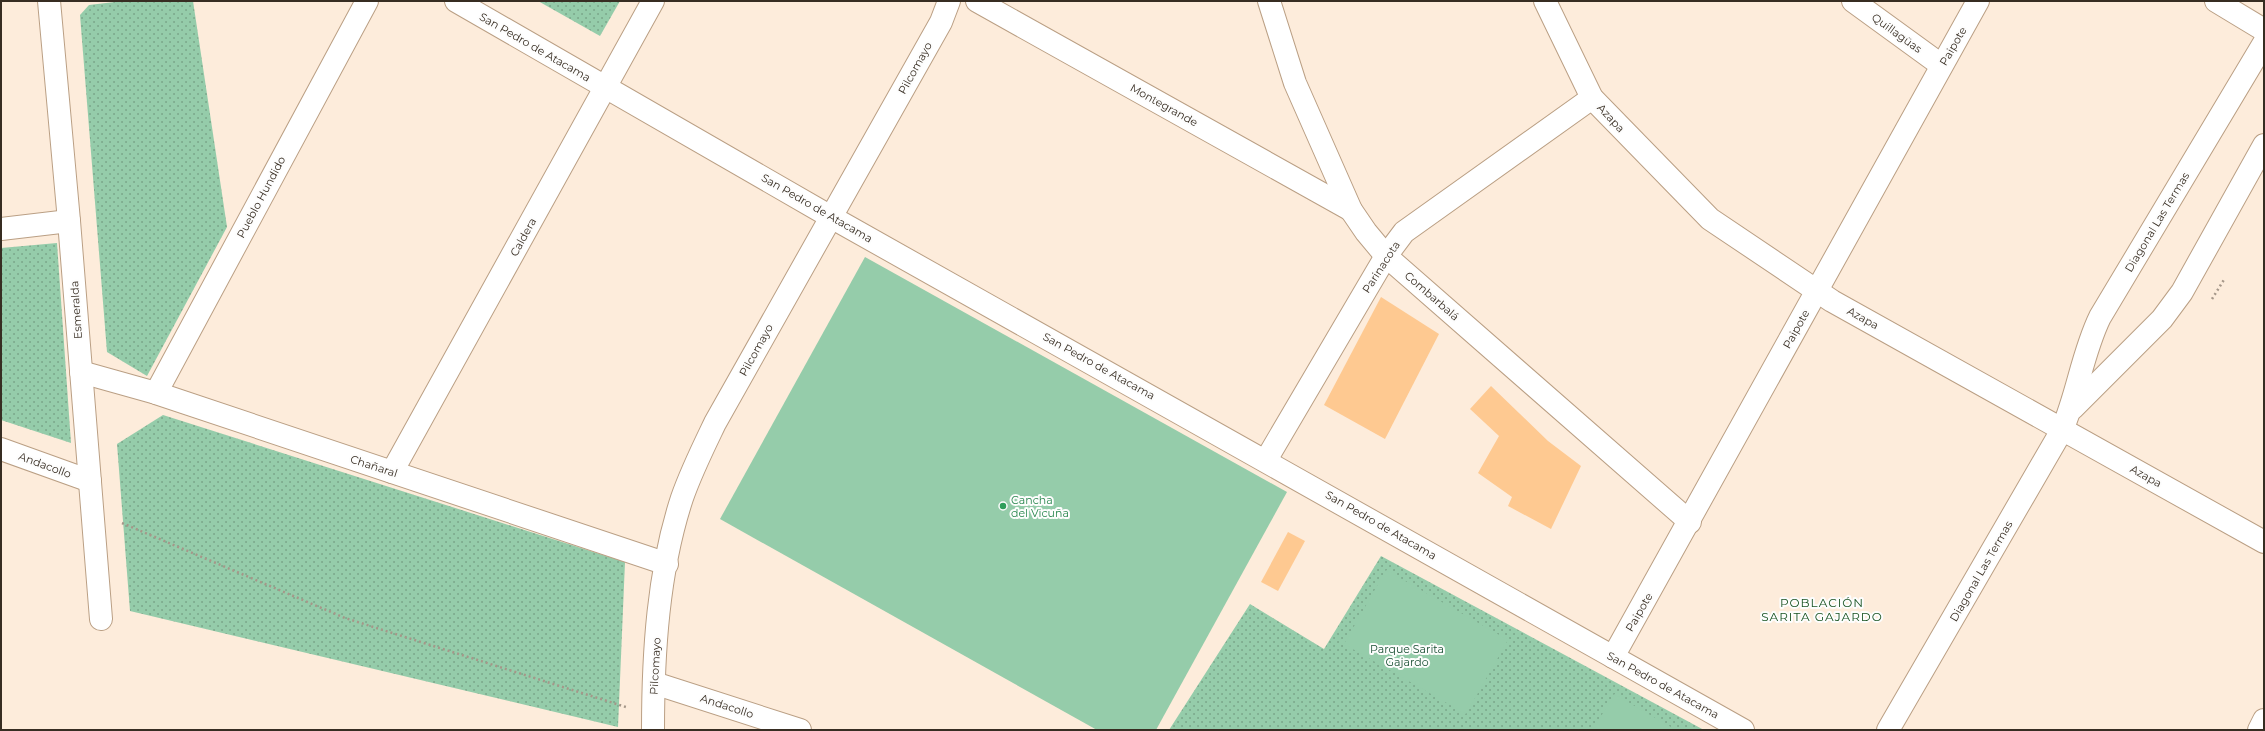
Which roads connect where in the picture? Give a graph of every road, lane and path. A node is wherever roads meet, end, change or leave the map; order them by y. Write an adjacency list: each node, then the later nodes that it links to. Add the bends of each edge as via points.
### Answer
1 (49, 1): 20 (street, Esmeralda)
2 (367, 1): 25 (street, Pueblo Hundido)
3 (456, 1): 15 (street, San Pedro de Atacama)
4 (654, 1): 15 (street, Caldera)
5 (949, 1): 19 (street, Pilcomayo, via 941,22)
6 (977, 1): 18 (street, Montegrande)
7 (1269, 1): 18 (street, Combarbalá, via 1295,83)
8 (1545, 1): 16 (street, Azapa)
9 (1853, 1): 14 (street, Quillagüas)
10 (1978, 1): 14 (street, Paipote)
11 (2216, 1): 12 (street)
12 (2264, 30)
13 (2264, 43): 26 (street, Diagonal Las Termas, via 2100,318 2082,361 2078,386)
14 (1941, 65): 23 (street, Paipote)
15 (606, 87): 19 (street, San Pedro de Atacama); 30 (street, Caldera)
16 (1592, 98): 22 (street, Parinacota, via 1404,232); 23 (street, Azapa, via 1710,219)
17 (2264, 146): 26 (street, Diagonal Las Termas, via 2182,292 2162,319)
18 (1351, 210): 22 (street, Combarbalá)
19 (831, 217): 29 (street, San Pedro de Atacama); 35 (street, Pilcomayo, via 697,460 682,499)
20 (70, 221): 21 (street); 24 (street, Esmeralda)
21 (1, 229)
22 (1386, 256): 29 (street, Parinacota); 33 (street, Combarbalá)
23 (1817, 291): 27 (street, Azapa); 33 (street, Paipote)
24 (81, 372): 25 (street, Chañaral); 31 (street, Esmeralda)
25 (156, 393): 30 (street, Chañaral)
26 (2070, 410): 27 (street, Diagonal Las Termas)
27 (2062, 430): 34 (street, Azapa); 43 (street, Diagonal Las Termas)
28 (1, 449): 31 (street, Andacollo)
29 (1266, 460): 37 (street, San Pedro de Atacama)
30 (392, 472): 35 (street, Chañaral)
31 (90, 481): 32 (street, Esmeralda)
32 (92, 510): 36 (street, Esmeralda); 40 (path, via 345,618)
33 (1690, 522): 37 (street, Paipote)
34 (2264, 542)
35 (667, 564): 38 (street, Pilcomayo, via 658,621)
36 (101, 619)
37 (1614, 657): 42 (street, San Pedro de Atacama)
38 (654, 683): 40 (street, Pilcomayo); 41 (street, Andacollo)
39 (2264, 720): 44 (street)
40 (653, 723)
41 (800, 730)
42 (1743, 730)
43 (1888, 730)
44 (2259, 730)

